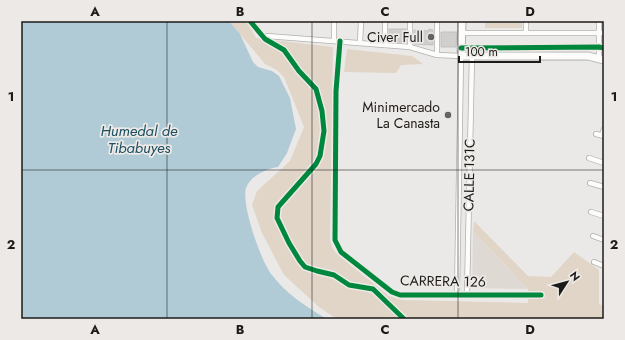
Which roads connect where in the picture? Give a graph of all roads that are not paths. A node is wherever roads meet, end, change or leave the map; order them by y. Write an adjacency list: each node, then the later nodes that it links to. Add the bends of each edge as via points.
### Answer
1 (334, 21): 13 (street)
2 (361, 21): 15 (street)
3 (385, 21): 16 (street)
4 (410, 21): 17 (street)
5 (437, 21): 18 (street)
6 (462, 21): 9 (street)
7 (526, 21): 10 (street)
8 (599, 21): 11 (street)
9 (462, 33): 10 (street); 19 (street)
10 (526, 33): 11 (street)
11 (602, 33): 21 (street)
12 (267, 36): 13 (street)
13 (334, 41): 14 (street)
14 (340, 41): 15 (street); 35 (street, CARRERA 126, via 336,91 337,246 341,252 392,292)
15 (360, 43): 16 (street)
16 (385, 45): 17 (street)
17 (410, 47): 18 (street)
18 (436, 56): 19 (street)
19 (461, 56): 20 (street); 35 (street, CALLE 131C)
20 (472, 56): 21 (street, via 588,56); 36 (street, CALLE 131C)
21 (601, 59)
22 (604, 129): 24 (street)
23 (596, 134): 24 (street)
24 (603, 136)
25 (589, 158): 26 (street)
26 (604, 163)
27 (590, 183): 28 (street)
28 (604, 187)
29 (591, 212): 30 (street)
30 (604, 216)
31 (593, 236): 32 (street)
32 (604, 240)
33 (594, 262): 34 (street)
34 (604, 266)
35 (457, 294): 36 (street, CARRERA 126)
36 (467, 294): 37 (street, CARRERA 126)
37 (541, 295)

